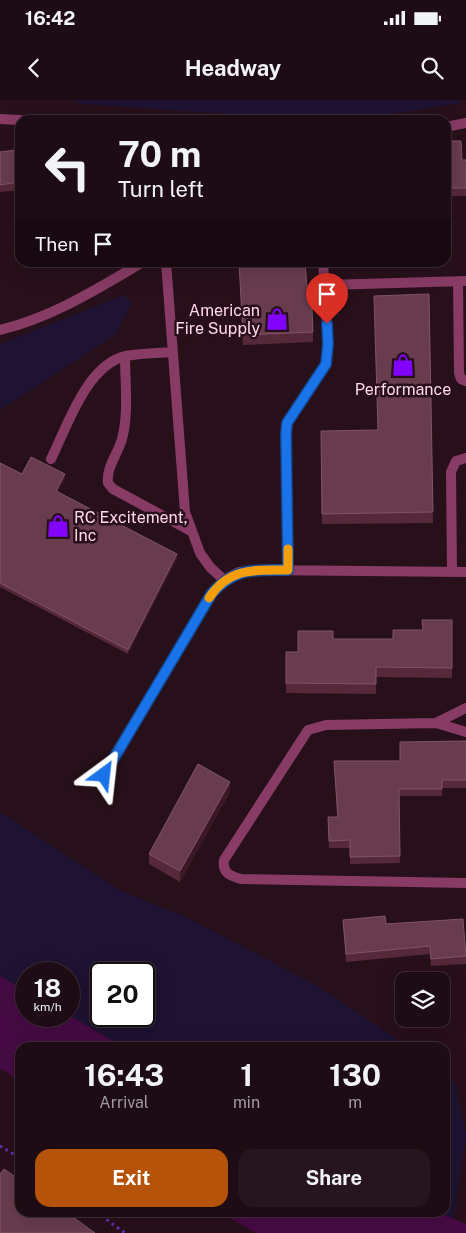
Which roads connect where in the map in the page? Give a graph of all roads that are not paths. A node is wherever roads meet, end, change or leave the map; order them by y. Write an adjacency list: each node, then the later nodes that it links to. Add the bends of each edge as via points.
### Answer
1 (0, 119): 2 (lane)
2 (15, 120)
3 (466, 123): 4 (lane)
4 (451, 126)
5 (135, 267): 10 (lane, via 53,312)
6 (166, 267): 11 (lane)
7 (323, 267): 9 (lane)
8 (462, 281): 9 (lane); 13 (lane, via 459,373)
9 (325, 285): 17 (lane, via 326,364 287,423)
10 (0, 330)
11 (173, 352): 12 (lane); 16 (lane, via 185,512)
12 (126, 356): 15 (lane, via 110,362 88,384); 16 (lane, via 124,425 108,483 113,489)
13 (466, 381)
14 (466, 458): 18 (lane, via 456,462 451,472)
15 (51, 459)
16 (191, 531): 20 (lane, via 200,553)
17 (288, 570): 18 (lane); 20 (lane, via 239,572)
18 (452, 572): 19 (lane)
19 (466, 572)
20 (224, 580): 24 (lane, via 198,614)
21 (466, 708): 22 (lane)
22 (436, 723): 23 (lane); 25 (lane, via 326,724 308,730 223,865 230,876 241,879)
23 (466, 732)
24 (104, 775)
25 (466, 883)

